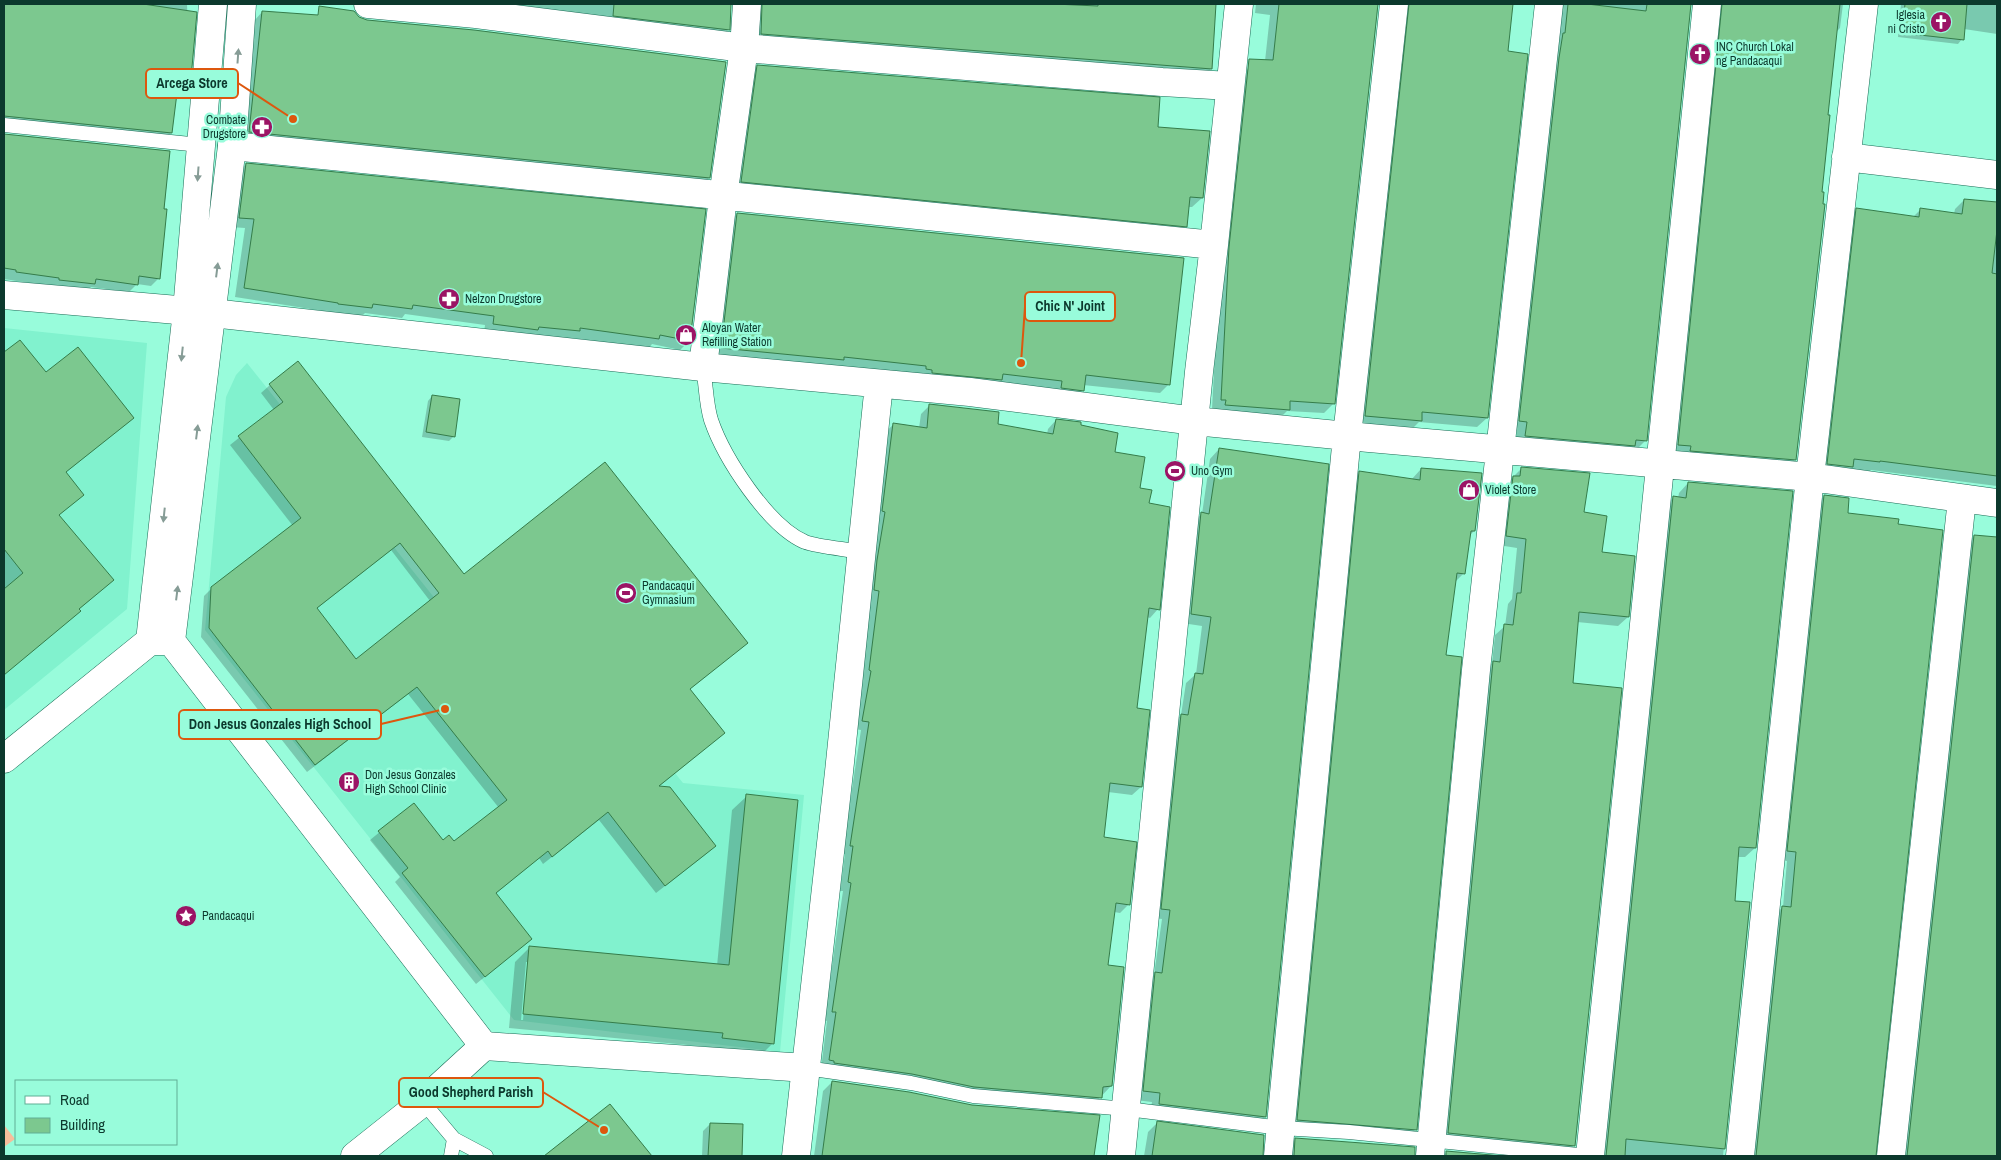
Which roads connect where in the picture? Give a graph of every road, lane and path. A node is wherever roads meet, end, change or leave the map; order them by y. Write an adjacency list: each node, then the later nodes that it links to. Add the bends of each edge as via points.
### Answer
1 (213, 4): 13 (street)
2 (242, 4): 14 (street, one-way to 2)
3 (368, 4): 10 (street, via 476,14)
4 (747, 4): 10 (street)
5 (1239, 4): 11 (street)
6 (1394, 4): 24 (street)
7 (1549, 4): 25 (street)
8 (1707, 4): 26 (street)
9 (1864, 4): 15 (street)
10 (744, 48): 11 (street); 17 (street)
11 (1230, 86): 18 (street)
12 (4, 125): 13 (lane)
13 (200, 144): 20 (street, one-way to 20)
14 (232, 146): 17 (street); 20 (street, one-way to 14)
15 (1846, 156): 16 (street); 27 (street)
16 (1997, 175)
17 (723, 197): 18 (street); 21 (street)
18 (1214, 245): 23 (street)
19 (4, 296): 20 (street)
20 (200, 312): 21 (street); 31 (street)
21 (703, 367): 22 (street); 30 (lane, via 711,419 751,493 782,528 806,542)
22 (879, 384): 23 (street, via 1041,400); 30 (street)
23 (1195, 421): 24 (street); 36 (street)
24 (1347, 436): 25 (street); 37 (street)
25 (1500, 448): 26 (street); 39 (street)
26 (1661, 465): 27 (street); 46 (street)
27 (1810, 477): 28 (street); 47 (street)
28 (1962, 499): 29 (street); 48 (street)
29 (1997, 503)
30 (861, 552): 34 (street)
31 (160, 641): 32 (street); 33 (street)
32 (4, 759)
33 (484, 1046): 34 (street); 35 (street)
34 (806, 1068): 36 (lane, via 974,1096); 43 (street)
35 (423, 1102): 38 (lane); 40 (street)
36 (1127, 1109): 37 (lane); 44 (street)
37 (1281, 1128): 39 (lane); 45 (street)
38 (454, 1139): 41 (lane); 42 (lane)
39 (1431, 1149): 46 (lane)
40 (355, 1156)
41 (451, 1156)
42 (486, 1156)
43 (796, 1156)
44 (1121, 1156)
45 (1278, 1156)
46 (1589, 1156)
47 (1740, 1156)
48 (1891, 1156)

